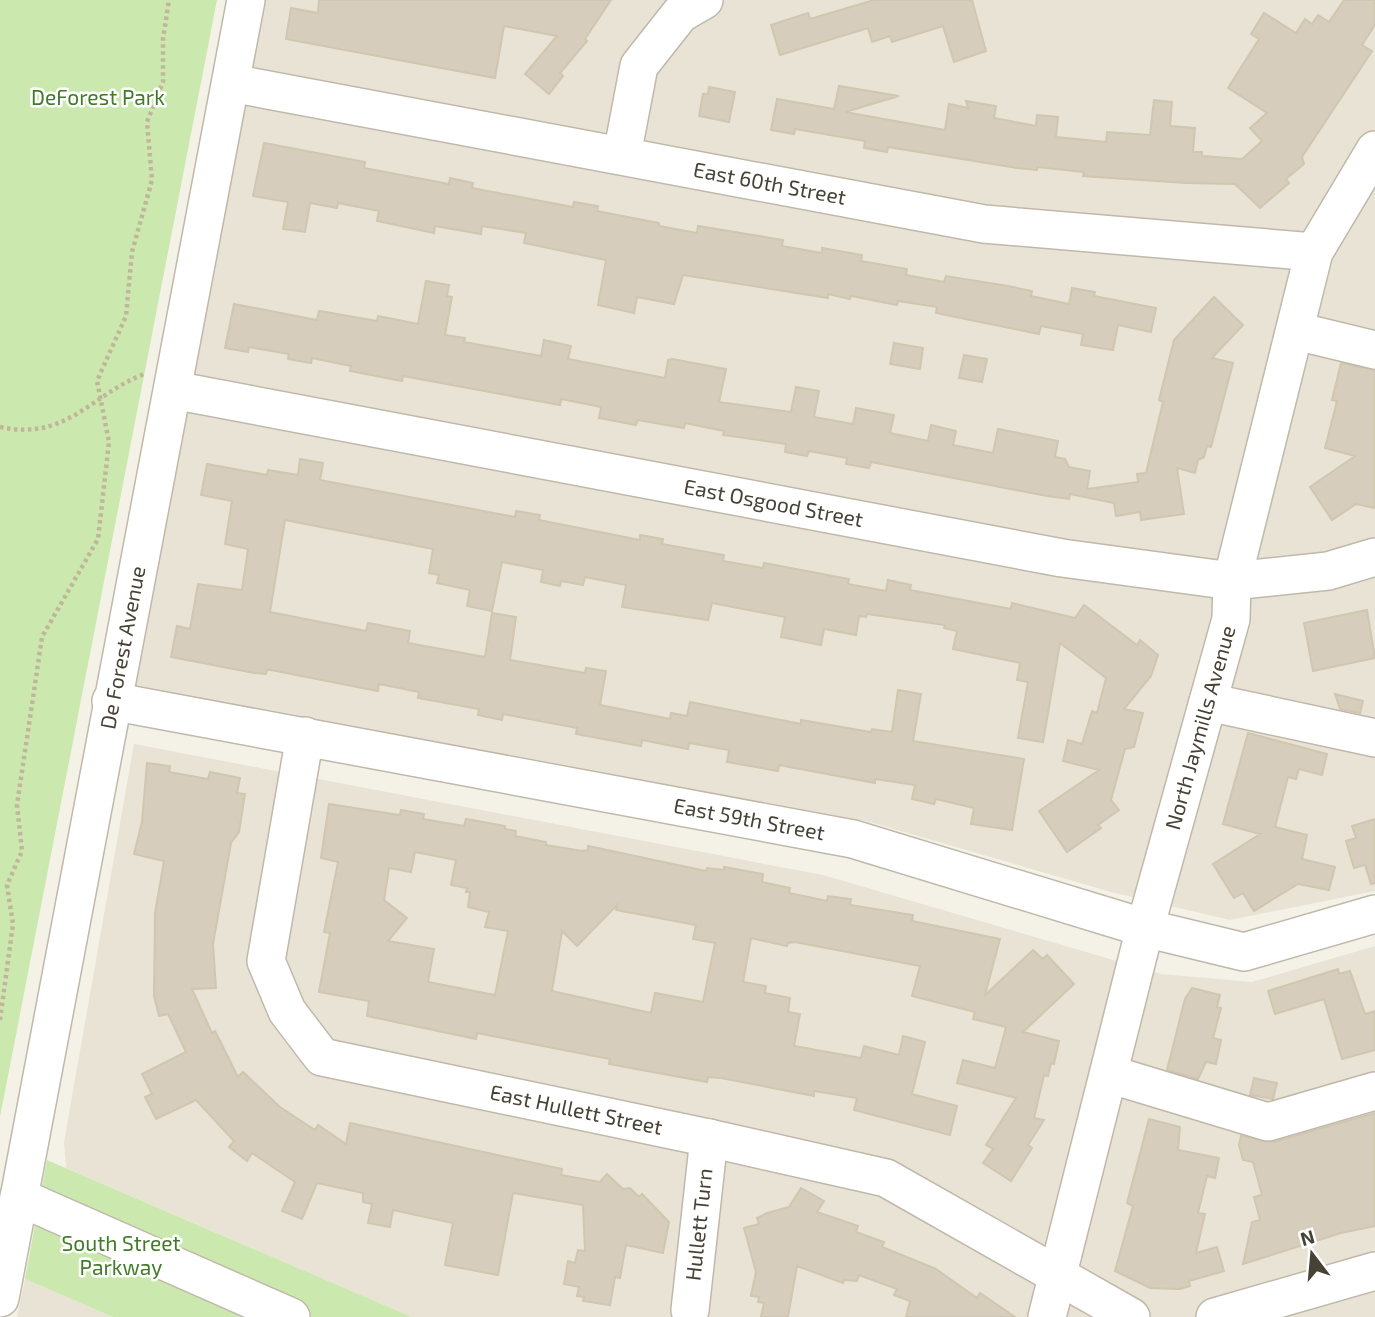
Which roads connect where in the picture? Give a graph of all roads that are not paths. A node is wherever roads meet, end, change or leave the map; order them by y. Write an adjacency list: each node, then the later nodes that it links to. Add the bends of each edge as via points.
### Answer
1 (246, 0): 3 (street, De Forest Avenue)
2 (704, 0): 5 (street, via 680,14 639,66)
3 (230, 83): 5 (street, East 60th Street); 9 (street, De Forest Avenue)
4 (1375, 150): 6 (street, North Jaymills Avenue)
5 (622, 155): 6 (street, East 60th Street, via 984,224)
6 (1314, 253): 7 (street, North Jaymills Avenue)
7 (1296, 331): 8 (street); 11 (street, North Jaymills Avenue)
8 (1375, 350)
9 (174, 382): 11 (street, East Osgood Street, via 1062,558); 12 (street, De Forest Avenue)
10 (1375, 557): 11 (street, East Osgood Street, via 1328,570)
11 (1232, 581): 13 (street, North Jaymills Avenue, via 1231,619)
12 (111, 701): 14 (street, East 59th Street); 21 (street, De Forest Avenue)
13 (1208, 702): 15 (street); 17 (street, North Jaymills Avenue)
14 (305, 737): 17 (street, East 59th Street, via 853,839); 20 (street, East Hullett Street, via 266,961 287,1011 322,1057)
15 (1375, 738)
16 (1375, 914): 17 (street, East 59th Street, via 1244,952)
17 (1145, 928): 18 (street, North Jaymills Avenue)
18 (1109, 1074): 19 (street, via 1268,1122); 23 (street, North Jaymills Avenue)
19 (1375, 1091)
20 (709, 1138): 23 (street, East Hullett Street, via 886,1178); 25 (street, Hullett Turn)
21 (19, 1197): 24 (street, De Forest Avenue); 26 (street)
22 (1375, 1271): 29 (street)
23 (1058, 1277): 27 (street, North Jaymills Avenue); 28 (street, East Hullett Street)
24 (0, 1298)
25 (690, 1310)
26 (291, 1317)
27 (1047, 1317)
28 (1131, 1317)
29 (1215, 1317)

